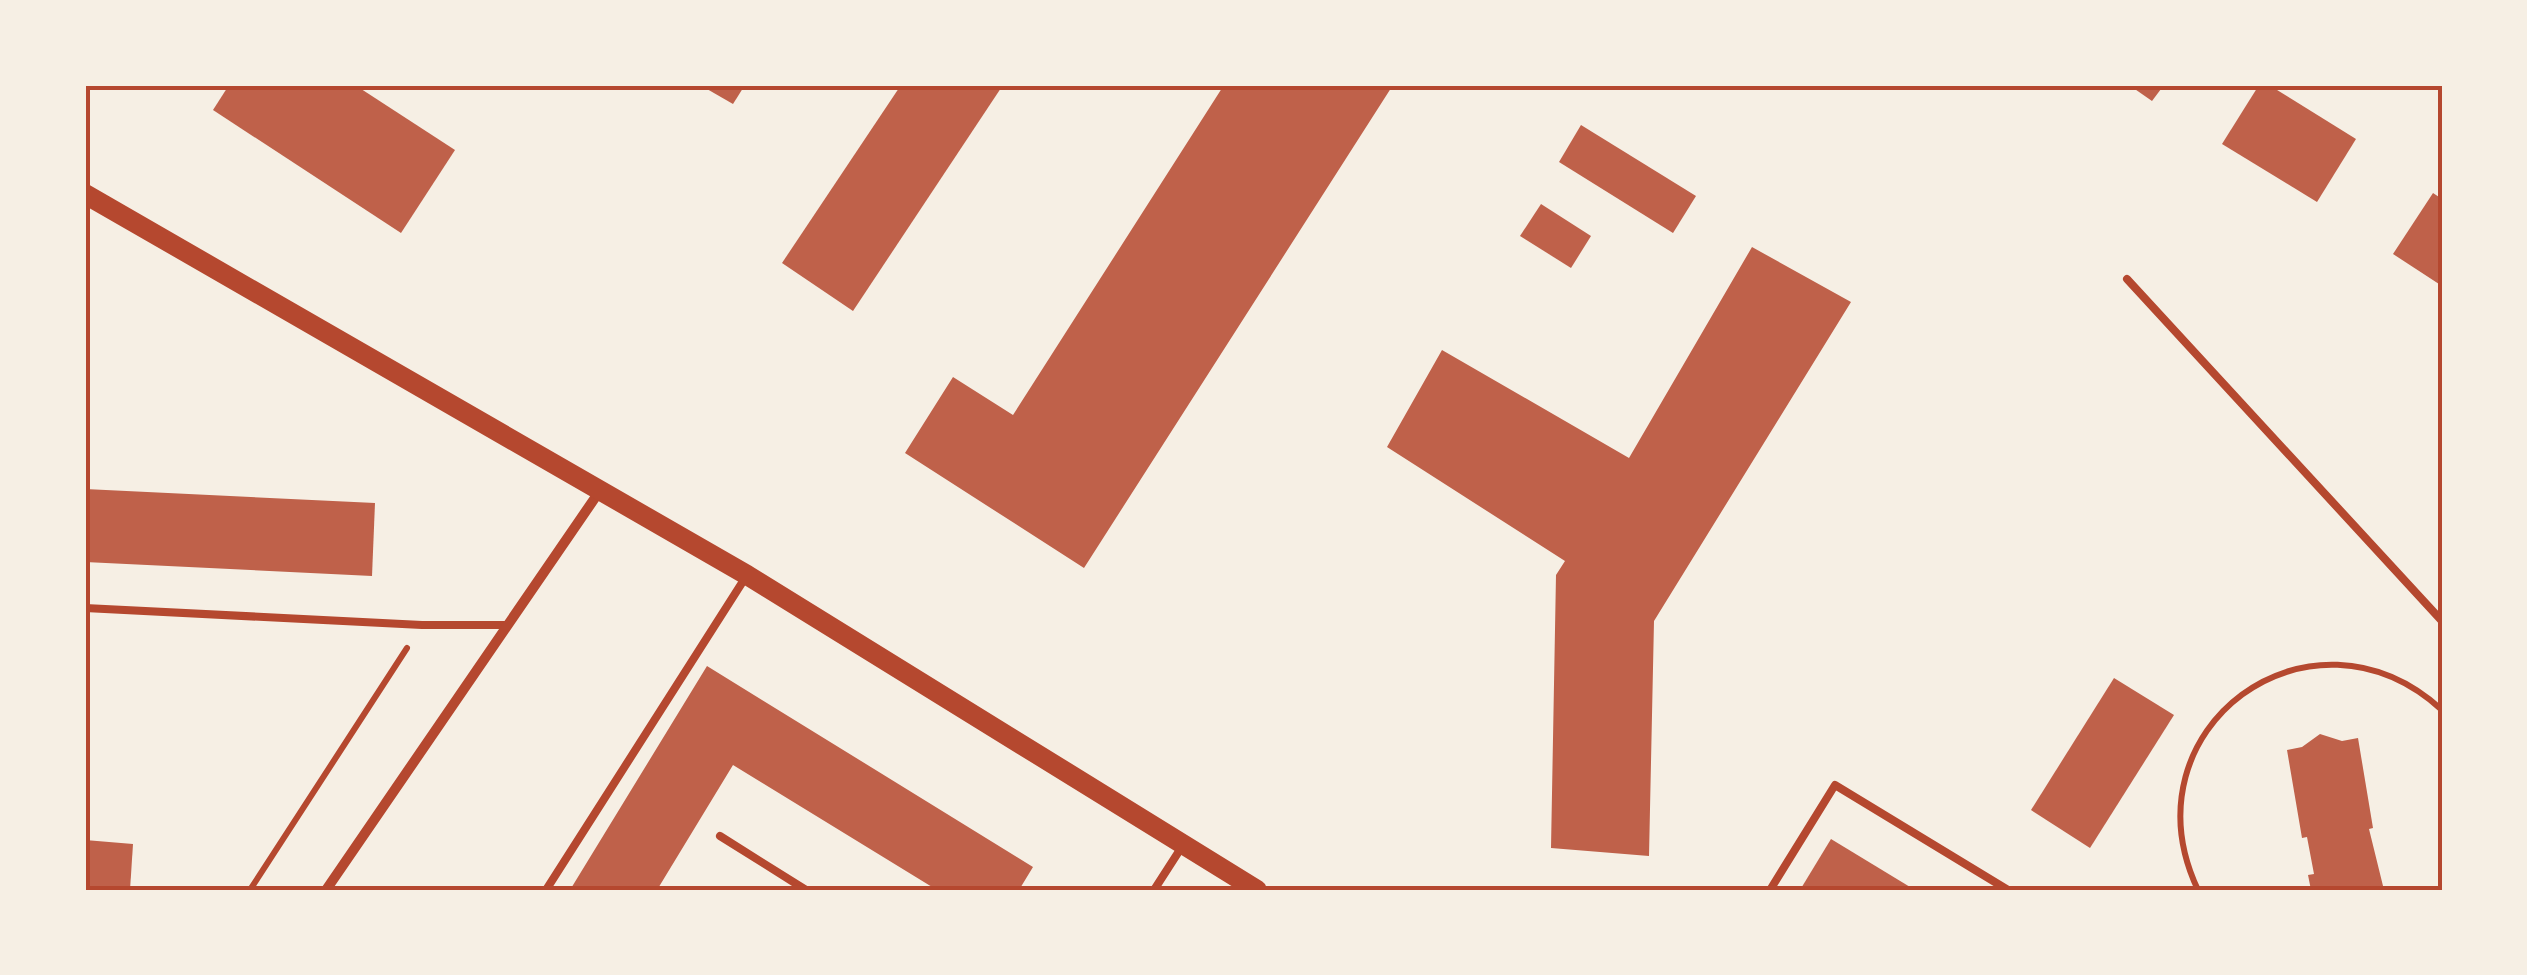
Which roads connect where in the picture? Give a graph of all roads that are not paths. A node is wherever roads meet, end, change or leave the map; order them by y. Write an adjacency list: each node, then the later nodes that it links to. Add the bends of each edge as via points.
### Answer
1 (85, 194): 3 (main road)
2 (2127, 280): 6 (lane)
3 (598, 492): 4 (main road); 7 (street)
4 (747, 575): 9 (main road); 11 (lane)
5 (85, 608): 7 (lane)
6 (2442, 620)
7 (508, 625): 10 (street)
8 (720, 836): 12 (lane)
9 (1183, 845): 13 (lane); 14 (main road)
10 (326, 890)
11 (546, 890)
12 (806, 890)
13 (1154, 890)
14 (1257, 890)
15 (1770, 890): 16 (lane, via 1835,786)
16 (2008, 890)

